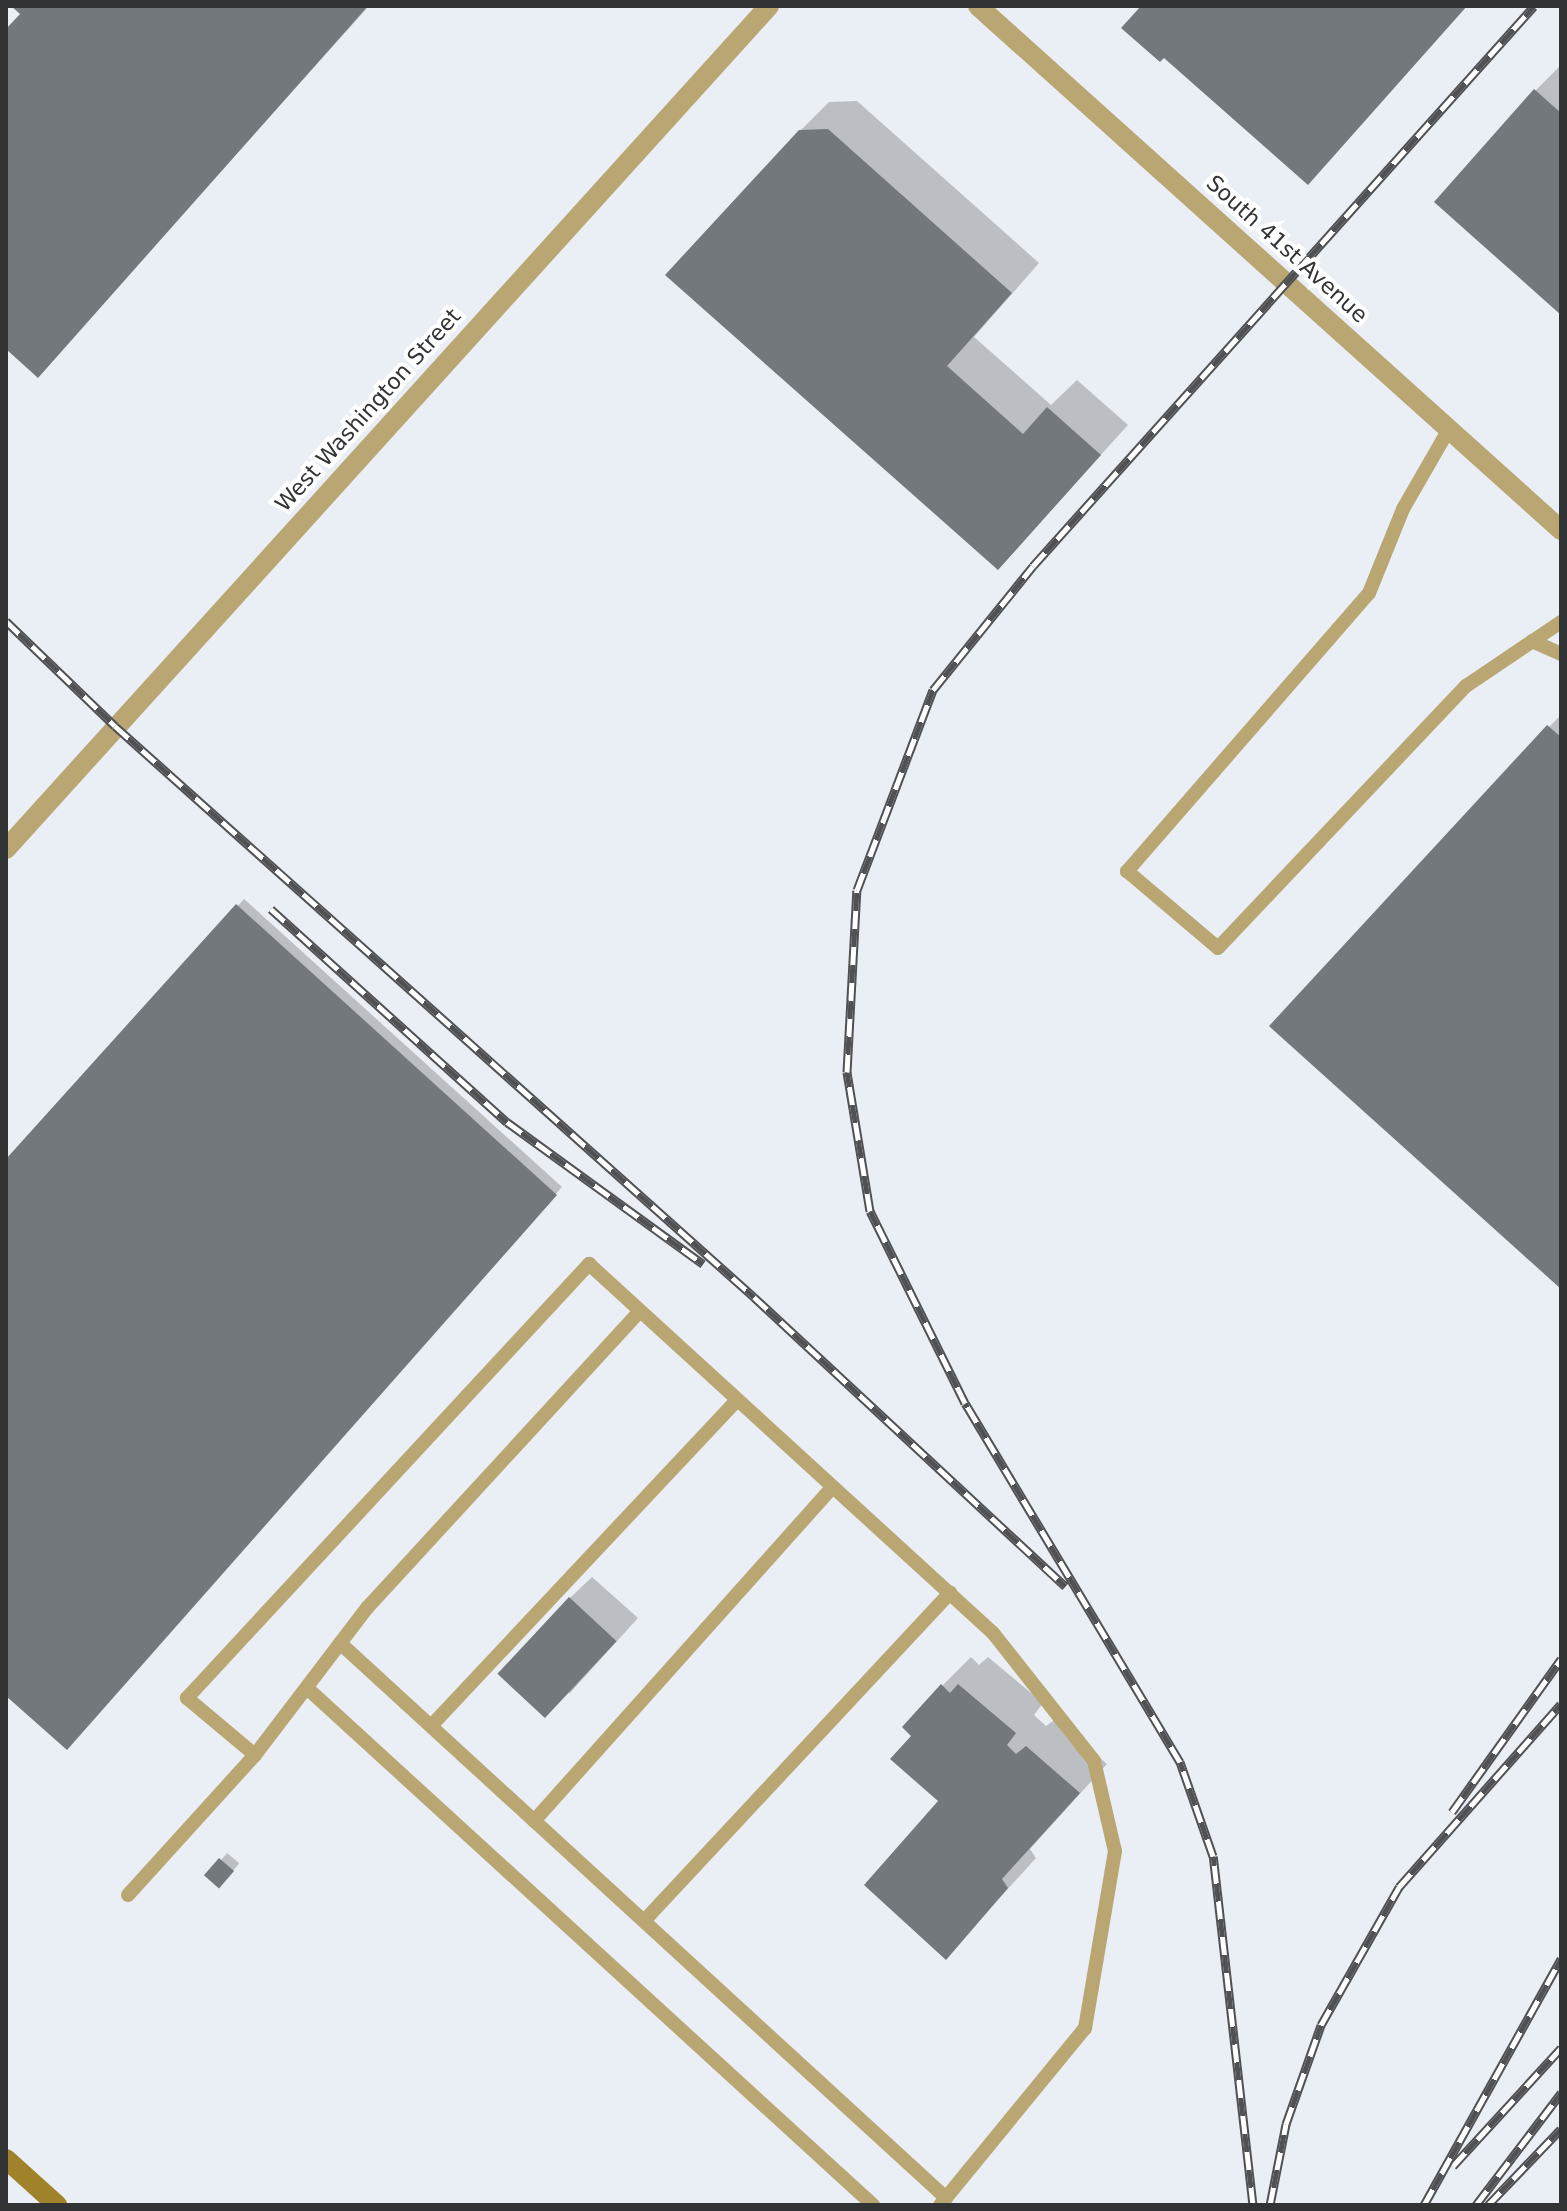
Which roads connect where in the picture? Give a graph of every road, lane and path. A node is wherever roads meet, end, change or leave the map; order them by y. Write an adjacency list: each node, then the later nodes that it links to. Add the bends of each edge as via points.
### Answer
1 (769, 6): 8 (street, West Washington Street)
2 (978, 6): 3 (street, South 41st Avenue)
3 (1449, 429): 4 (street, South 41st Avenue); 6 (lane, via 1403,509 1369,593 1127,871 1218,948 1466,686)
4 (1561, 530)
5 (1561, 622): 6 (lane)
6 (1532, 641): 7 (lane)
7 (1561, 654)
8 (6, 849)
9 (640, 1311): 10 (lane); 13 (lane); 16 (lane, via 589,1264 187,1698)
10 (737, 1400): 11 (lane); 15 (lane)
11 (833, 1487): 12 (lane); 17 (lane)
12 (950, 1593): 19 (lane); 21 (lane, via 993,1633 1094,1761 1115,1851 1085,2028)
13 (340, 1643): 14 (lane); 15 (lane)
14 (307, 1688): 16 (lane); 23 (lane)
15 (431, 1726): 17 (lane)
16 (255, 1755): 18 (lane)
17 (534, 1821): 19 (lane)
18 (128, 1895)
19 (644, 1921): 21 (lane)
20 (6, 2159): 22 (main road)
21 (943, 2201)
22 (57, 2205)
23 (873, 2205)

